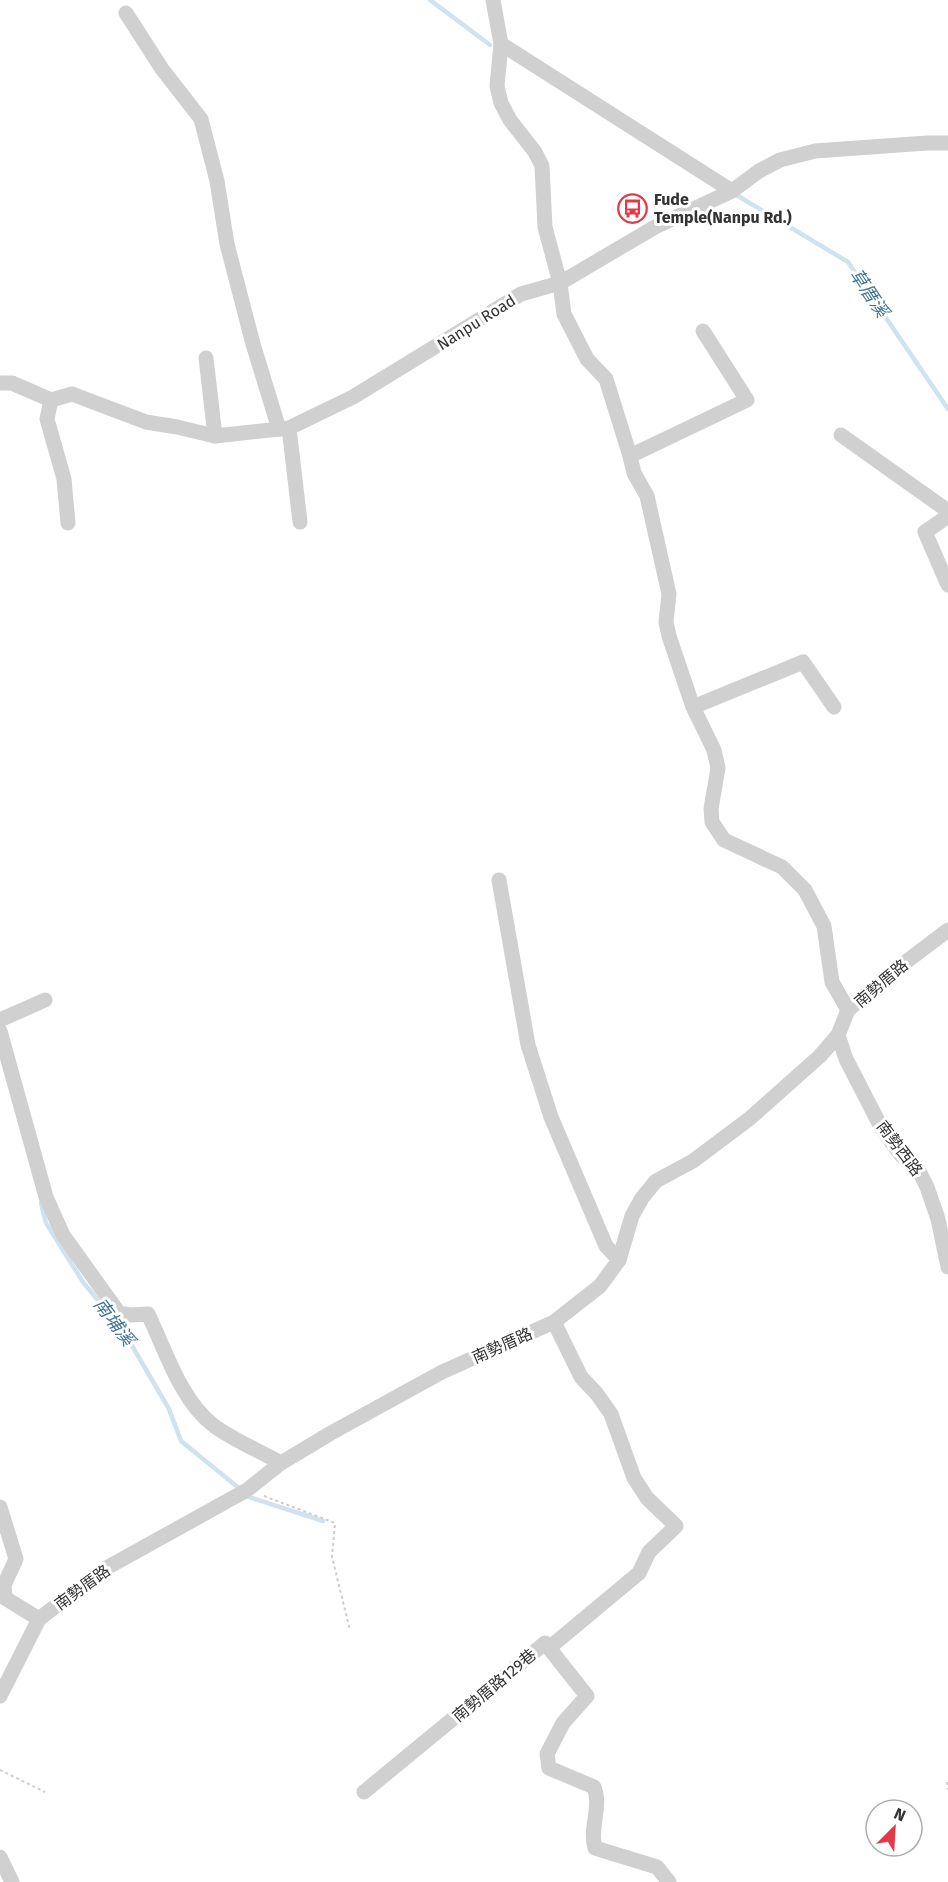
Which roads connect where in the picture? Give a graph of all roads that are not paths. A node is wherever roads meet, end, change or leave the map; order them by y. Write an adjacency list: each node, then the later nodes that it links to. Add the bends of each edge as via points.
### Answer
1 (493, 0): 3 (street)
2 (126, 12): 11 (street, via 162,69 201,119 250,333)
3 (501, 44): 5 (street); 6 (street, via 496,86 510,120 542,166 545,227)
4 (948, 143): 5 (street, Nanpu Road, via 815,151 780,160)
5 (732, 191): 6 (street, Nanpu Road, via 655,227)
6 (560, 283): 11 (street, Nanpu Road, via 521,294 352,397); 14 (street, via 564,314 587,359 606,379)
7 (703, 331): 14 (street, via 747,400)
8 (206, 358): 13 (street)
9 (0, 383): 10 (street, Nanpu Road, via 12,383)
10 (51, 400): 13 (street, Nanpu Road, via 72,394 146,422); 18 (street, via 47,419 64,479)
11 (284, 429): 13 (street, Nanpu Road); 17 (street)
12 (841, 435): 15 (street)
13 (215, 436)
14 (630, 456): 20 (street, via 647,496 669,594 669,636)
15 (948, 511)
16 (948, 516): 19 (street, via 925,532)
17 (300, 522)
18 (68, 523)
19 (948, 585)
20 (693, 707): 21 (street, via 803,662); 25 (street, via 714,750 718,768 712,822 724,840 782,867 804,890 824,926 832,982)
21 (834, 707)
22 (499, 880): 29 (street, via 528,1045 548,1107 606,1246)
23 (948, 930): 25 (street, 南勢厝路)
24 (45, 1000): 26 (street)
25 (848, 1010): 28 (street, 南勢厝路)
26 (0, 1020)
27 (0, 1031): 32 (street, via 46,1197 63,1235 120,1313 148,1314 186,1395 197,1409 213,1425)
28 (838, 1035): 29 (street, 南勢厝路, via 820,1056 748,1119 693,1161 656,1180 632,1216); 30 (street, 南勢西路, via 881,1127 927,1187)
29 (620, 1260): 31 (street, 南勢厝路, via 600,1286)
30 (948, 1267)
31 (554, 1322): 32 (street, 南勢厝路, via 442,1372); 36 (street, 南勢厝路129巷, via 581,1377 611,1414 634,1478 646,1498 676,1526 649,1552 639,1573)
32 (281, 1462): 35 (street, 南勢厝路, via 247,1490 101,1571)
33 (0, 1507): 34 (street, via 16,1559)
34 (3, 1596): 35 (street)
35 (39, 1619): 37 (street, 南勢厝路)
36 (549, 1648): 38 (street, 南勢厝路129巷, via 545,1643); 41 (street, via 587,1696 563,1723 547,1754 549,1768 594,1787 598,1798 592,1839 595,1848 657,1867)
37 (0, 1696)
38 (364, 1792)
39 (0, 1857): 40 (street)
40 (12, 1882)
41 (669, 1882)

